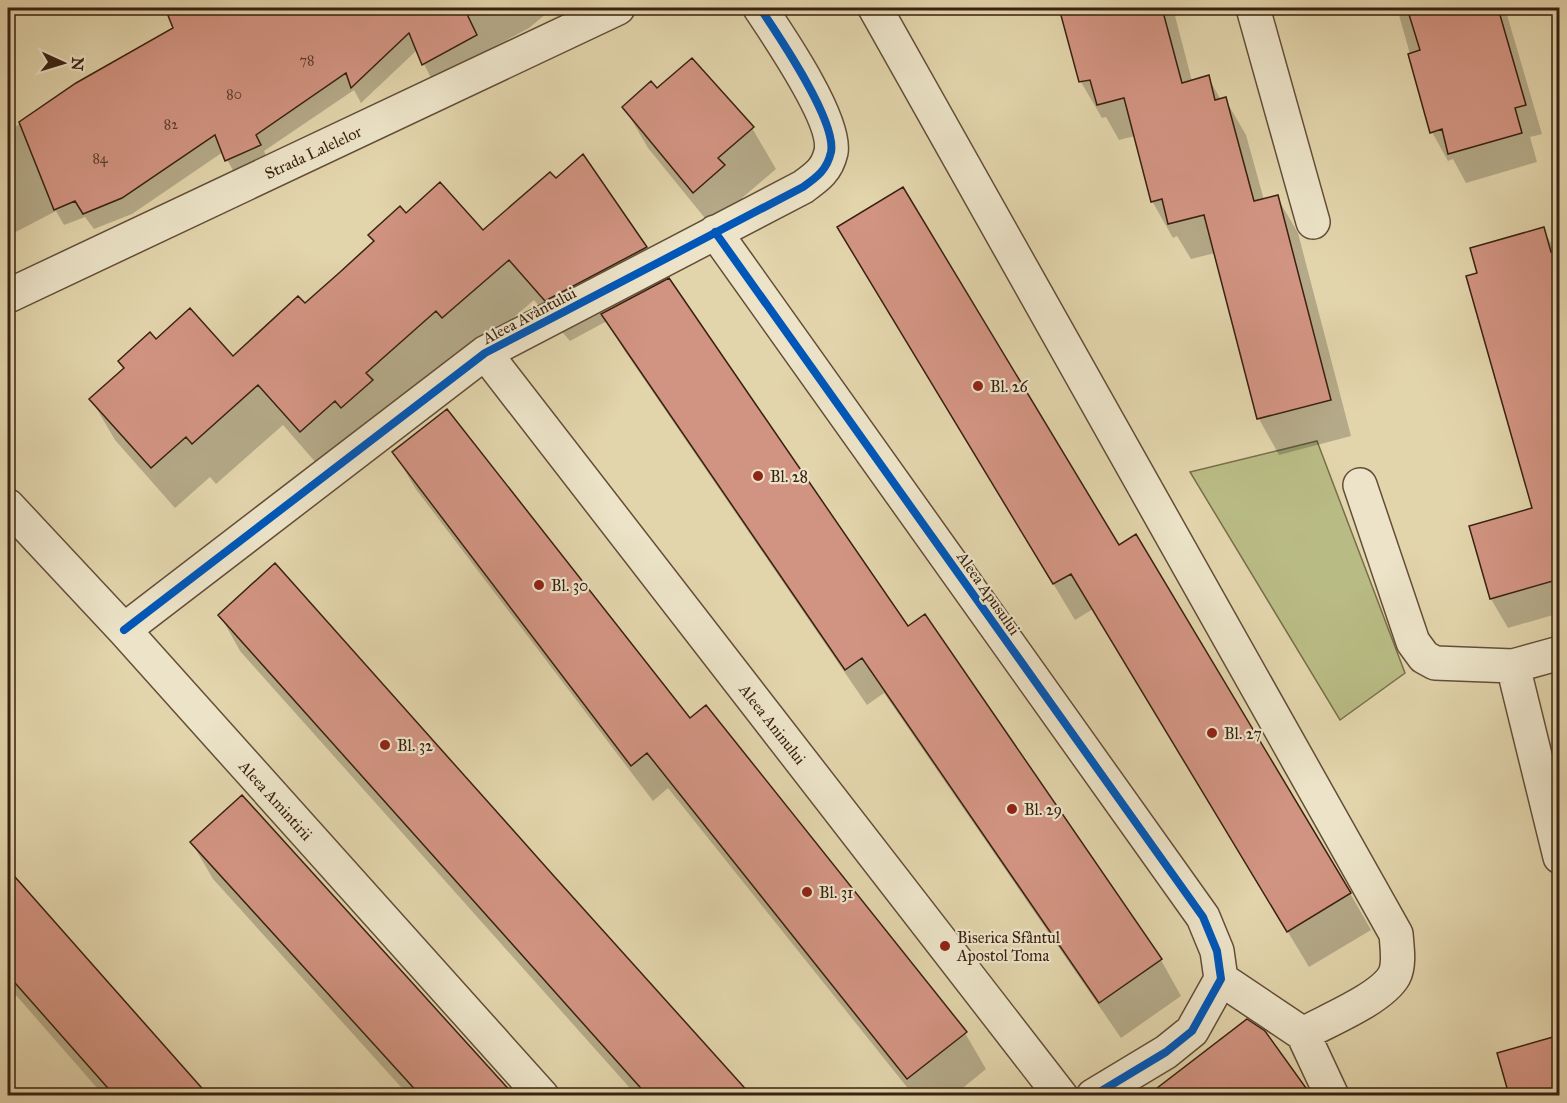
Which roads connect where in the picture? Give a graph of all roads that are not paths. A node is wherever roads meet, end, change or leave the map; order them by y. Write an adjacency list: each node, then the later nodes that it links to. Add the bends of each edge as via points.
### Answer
1 (618, 8): 7 (street, Strada Lalelelor)
2 (760, 8): 6 (street, Aleea Avântului, via 813,92 832,150 824,172 803,187)
3 (875, 8): 16 (street, via 1396,934 1398,956 1394,976 1378,993)
4 (1253, 8): 5 (street)
5 (1313, 222)
6 (716, 232): 8 (street, Aleea Avântului); 15 (street, Aleea Apusului, via 1203,917 1217,951)
7 (8, 296)
8 (484, 353): 11 (street, Aleea Avântului); 18 (street, Aleea Aninului)
9 (1360, 485): 13 (street, via 1419,652 1435,663)
10 (8, 506): 11 (street, Aleea Amintirii)
11 (123, 630): 17 (street, Aleea Amintirii)
12 (1560, 653): 13 (street)
13 (1513, 666): 14 (street)
14 (1560, 857)
15 (1221, 979): 16 (street); 19 (street, via 1191,1031 1166,1052)
16 (1303, 1034): 20 (street)
17 (542, 1095)
18 (1061, 1095)
19 (1093, 1095)
20 (1332, 1095)

